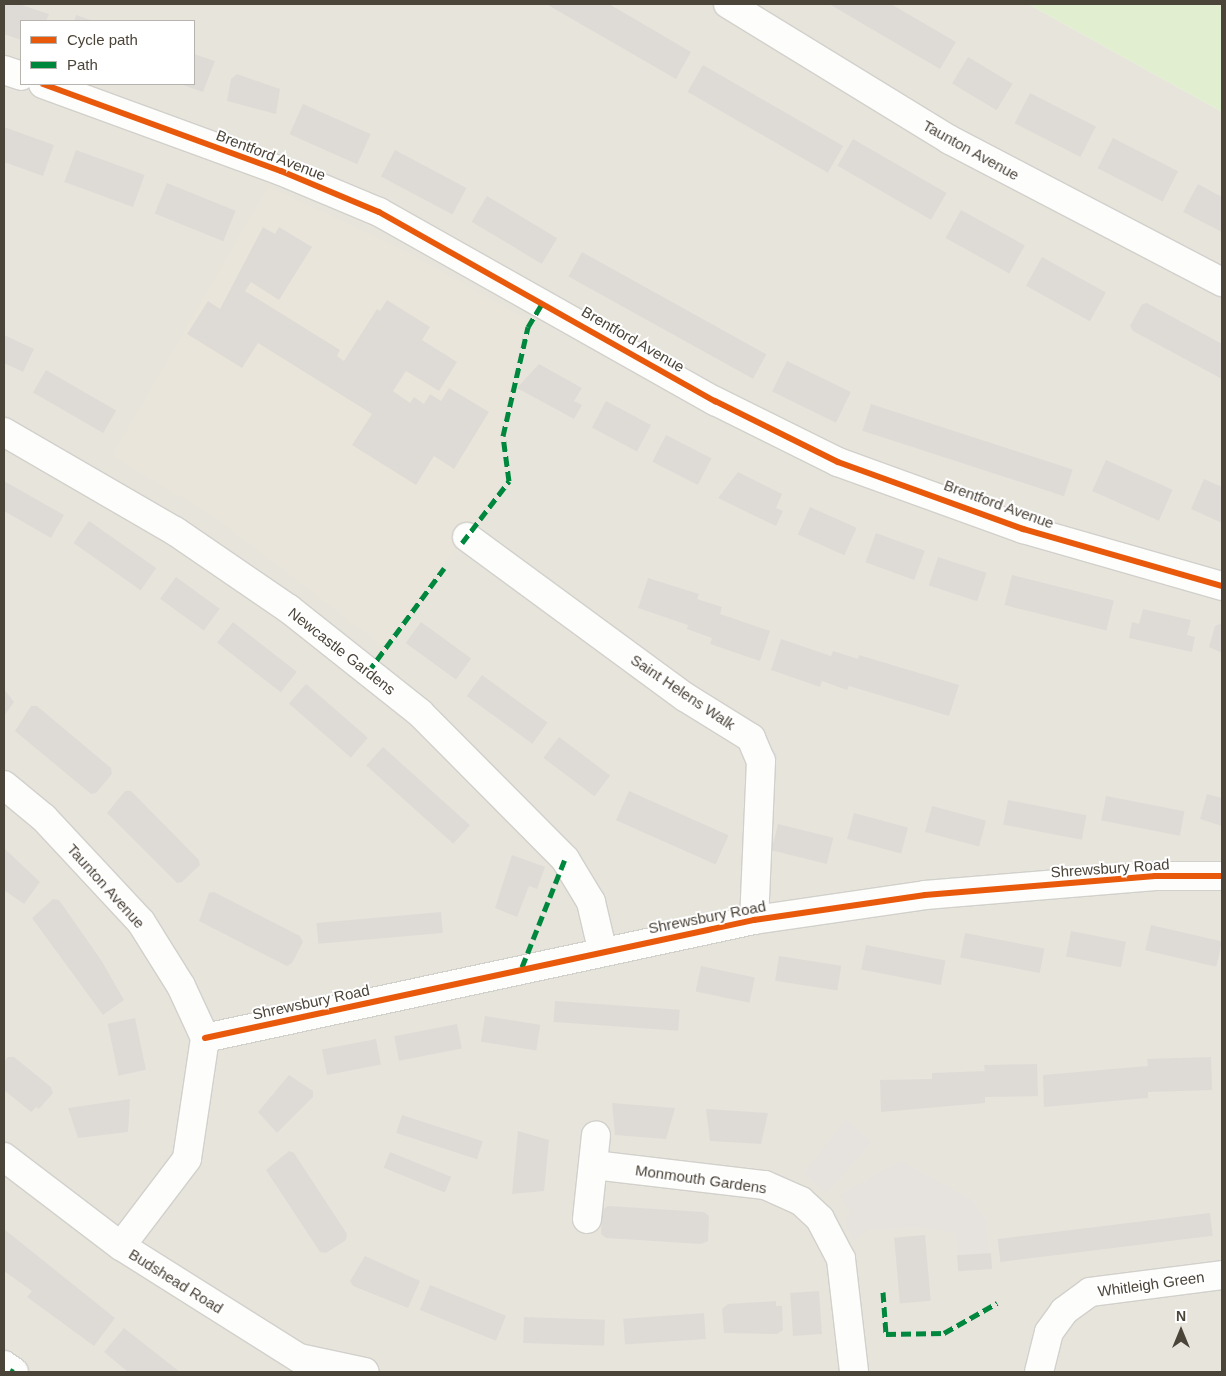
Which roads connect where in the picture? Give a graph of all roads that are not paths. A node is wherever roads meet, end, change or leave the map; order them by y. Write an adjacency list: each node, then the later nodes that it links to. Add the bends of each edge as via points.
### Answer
1 (728, 4): 5 (street, Taunton Avenue, via 950,140)
2 (4, 70): 3 (street)
3 (20, 76)
4 (46, 85): 8 (street, Brentford Avenue, via 281,171 379,212 715,401 838,462 1023,529)
5 (1222, 282)
6 (4, 432): 12 (street, Newcastle Gardens, via 175,531 289,609 420,713 565,859 591,902)
7 (467, 537): 11 (street, Saint Helens Walk, via 685,697 752,738 761,761)
8 (1222, 586)
9 (4, 785): 13 (street, Taunton Avenue, via 44,818 141,922 181,986)
10 (1222, 876): 11 (street, Shrewsbury Road, via 1155,876 941,894)
11 (754, 920): 12 (street, Shrewsbury Road)
12 (602, 949): 13 (street, Shrewsbury Road)
13 (205, 1038): 18 (street, via 187,1159)
14 (596, 1135): 16 (street)
15 (4, 1157): 18 (street, Budshead Road)
16 (594, 1165): 17 (street); 24 (street, Monmouth Gardens, via 808,1192 842,1259)
17 (587, 1219)
18 (121, 1246): 21 (street, Budshead Road)
19 (1222, 1275): 25 (street, Whitleigh Green, via 1090,1292 1064,1311 1049,1332)
20 (4, 1365): 22 (street)
21 (296, 1365): 23 (street, Budshead Road)
22 (14, 1372)
23 (365, 1372)
24 (854, 1372)
25 (1039, 1372)

